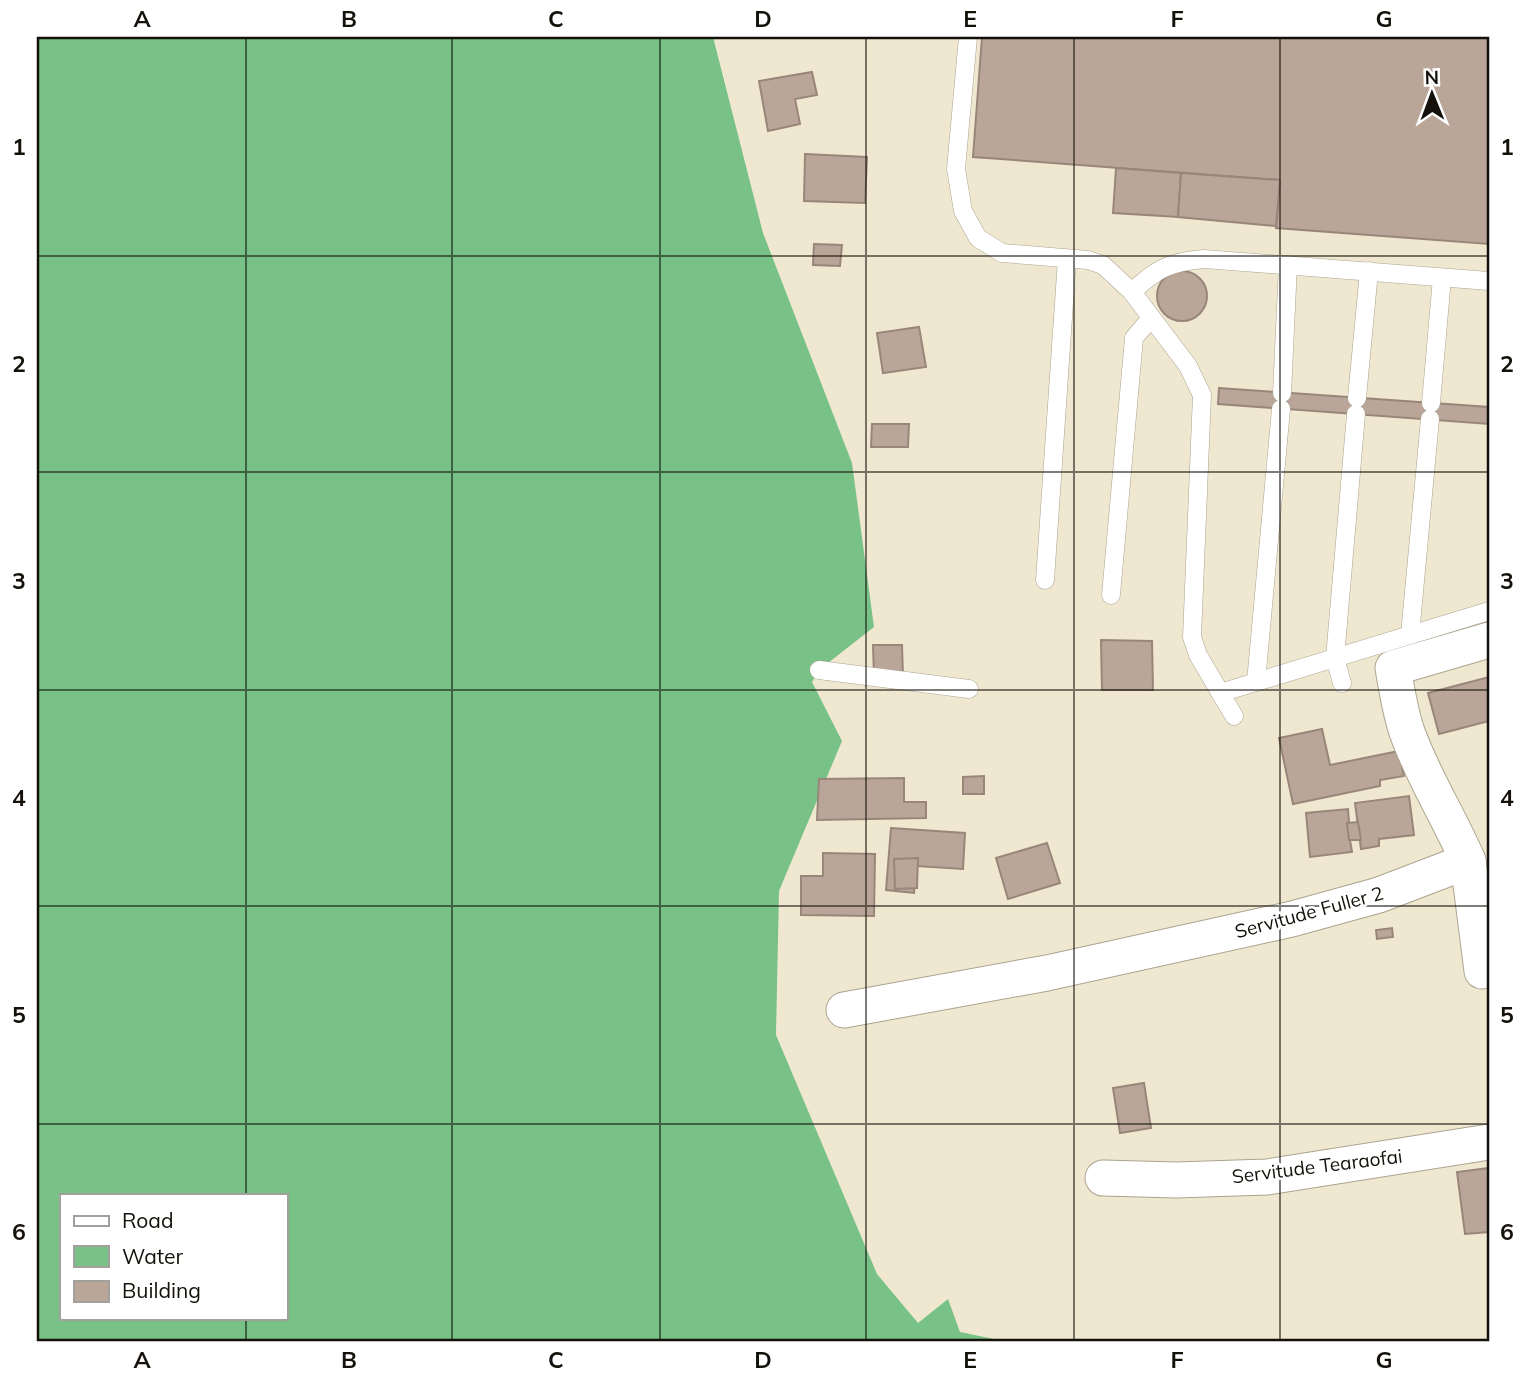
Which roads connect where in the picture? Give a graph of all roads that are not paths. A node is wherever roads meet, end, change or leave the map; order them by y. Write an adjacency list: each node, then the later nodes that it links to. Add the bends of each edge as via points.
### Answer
1 (968, 37): 2 (lane, via 956,169 963,211 978,238 1002,253)
2 (1067, 259): 7 (lane, via 1102,265); 9 (lane)
3 (1288, 265): 4 (lane); 7 (lane, via 1181,261 1152,273); 16 (lane)
4 (1369, 271): 5 (lane); 14 (lane)
5 (1442, 278): 6 (lane); 12 (lane)
6 (1489, 281)
7 (1132, 292): 8 (lane)
8 (1151, 318): 10 (lane, via 1134,338); 19 (lane, via 1188,366 1202,395 1192,637)
9 (1045, 580)
10 (1111, 595)
11 (1489, 611): 12 (lane)
12 (1410, 635): 14 (lane)
13 (1489, 640): 21 (street, via 1394,668 1407,732)
14 (1335, 657): 16 (lane); 17 (lane)
15 (819, 670): 18 (lane)
16 (1256, 682): 19 (lane)
17 (1342, 683)
18 (969, 689)
19 (1220, 693): 20 (lane)
20 (1234, 716)
21 (1468, 861): 22 (street); 23 (street, Servitude Fuller 2, via 1379,895 1279,922 1047,973)
22 (1482, 971)
23 (844, 1010)
24 (1489, 1142): 25 (street, Servitude Tearaofai, via 1267,1177)
25 (1102, 1178)

